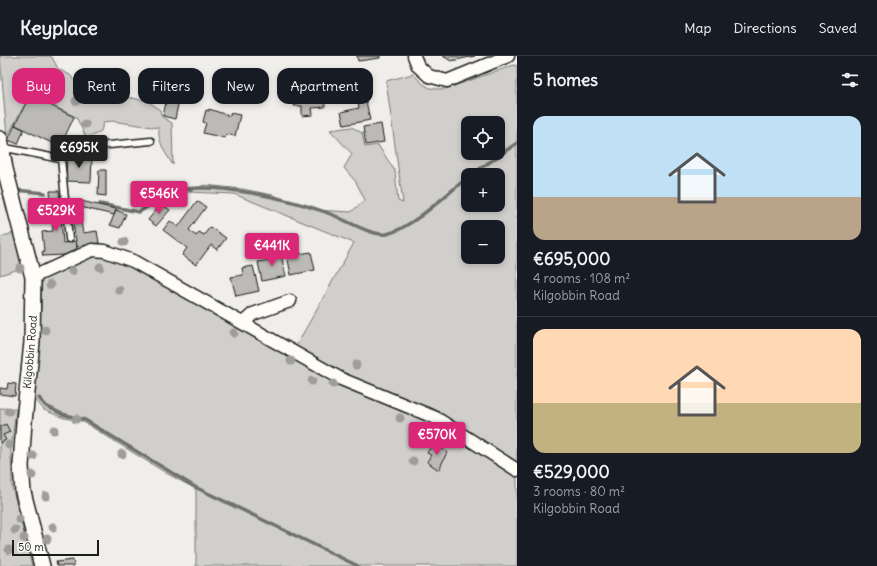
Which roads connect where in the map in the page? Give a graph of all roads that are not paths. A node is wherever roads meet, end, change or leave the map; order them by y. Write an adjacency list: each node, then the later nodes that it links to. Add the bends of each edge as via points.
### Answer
1 (414, 56): 3 (street, via 418,66 429,76 447,81)
2 (508, 56): 3 (street)
3 (489, 60)
4 (152, 141): 6 (lane, via 67,149)
5 (1, 145): 6 (lane); 8 (street, Kilgobbin Road)
6 (61, 159): 7 (lane)
7 (69, 239)
8 (33, 277): 10 (street, via 92,250 105,251 133,260); 12 (street, Kilgobbin Road, via 32,342 21,466 23,492)
9 (290, 301): 10 (street, via 253,314)
10 (244, 322): 11 (street, via 341,379 436,418)
11 (517, 470)
12 (42, 566)

